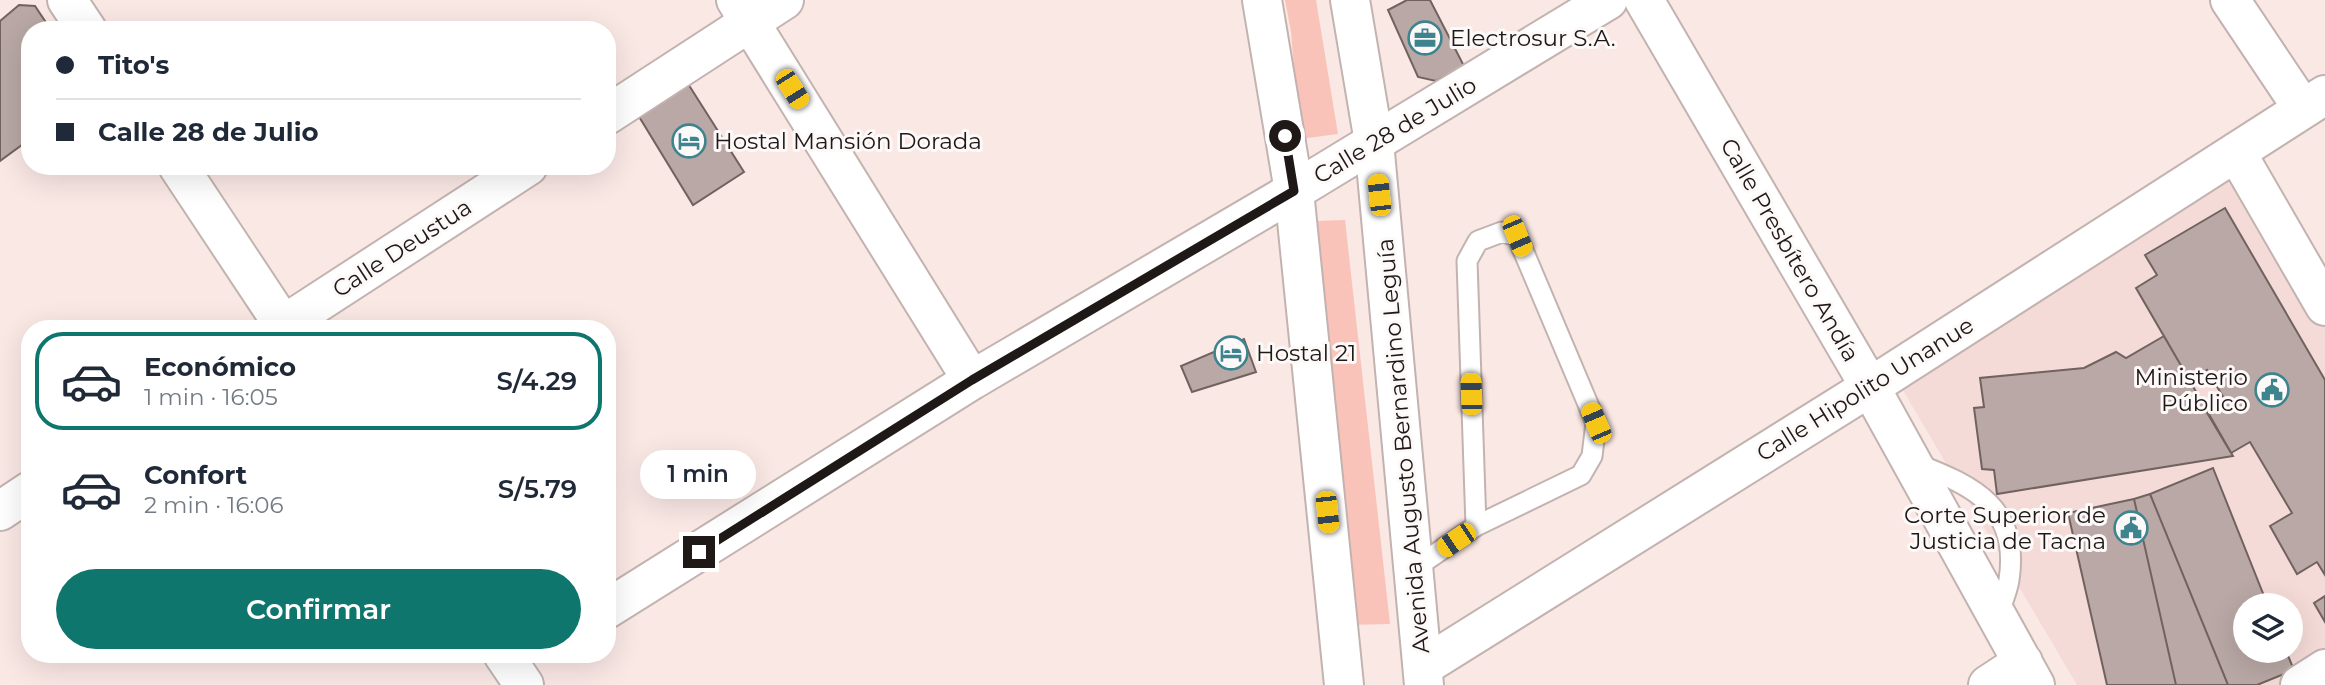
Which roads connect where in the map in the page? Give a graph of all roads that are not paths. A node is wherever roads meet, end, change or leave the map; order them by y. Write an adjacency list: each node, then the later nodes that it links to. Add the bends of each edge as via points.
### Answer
1 (67, 0): 9 (street)
2 (784, 0): 8 (street)
3 (1262, 0): 16 (street)
4 (1350, 0): 12 (street, Avenida Augusto Bernardino Leguía)
5 (1608, 0): 12 (street, Calle 28 de Julio)
6 (1644, 0): 21 (street, Calle Presbítero Andía)
7 (2230, 0): 10 (street)
8 (743, 11): 11 (street); 20 (street)
9 (81, 21)
10 (2314, 102): 13 (street, Calle Hipolito Unanue)
11 (616, 108)
12 (1374, 142): 16 (street, Calle 28 de Julio); 26 (street, Avenida Augusto Bernardino Leguía)
13 (2236, 152): 17 (street); 21 (street, Calle Hipolito Unanue)
14 (184, 175): 18 (street)
15 (514, 175): 19 (street, Calle Deustua)
16 (1294, 191): 20 (street, Calle 28 de Julio); 32 (street)
17 (2325, 306)
18 (277, 320)
19 (294, 320)
20 (972, 380): 27 (street, Calle 28 de Julio)
21 (1870, 387): 22 (street, Calle Presbítero Andía); 31 (street, Calle Hipolito Unanue)
22 (1909, 461): 28 (street, Calle Presbítero Andía); 28 (lane, via 1973,489 1996,512 2009,549 2009,581)
23 (21, 497): 24 (street)
24 (0, 511)
25 (1476, 526): 25 (lane, via 1581,475 1592,456 1596,423 1517,236 1502,232 1478,241 1467,261); 26 (lane)
26 (1415, 568): 31 (street, Avenida Augusto Bernardino Leguía)
27 (616, 603)
28 (1996, 618): 30 (street, Calle Presbítero Andía)
29 (2325, 668): 34 (street)
30 (2029, 673): 33 (street)
31 (1418, 679)
32 (1345, 685)
33 (1988, 685)
34 (2300, 685)

